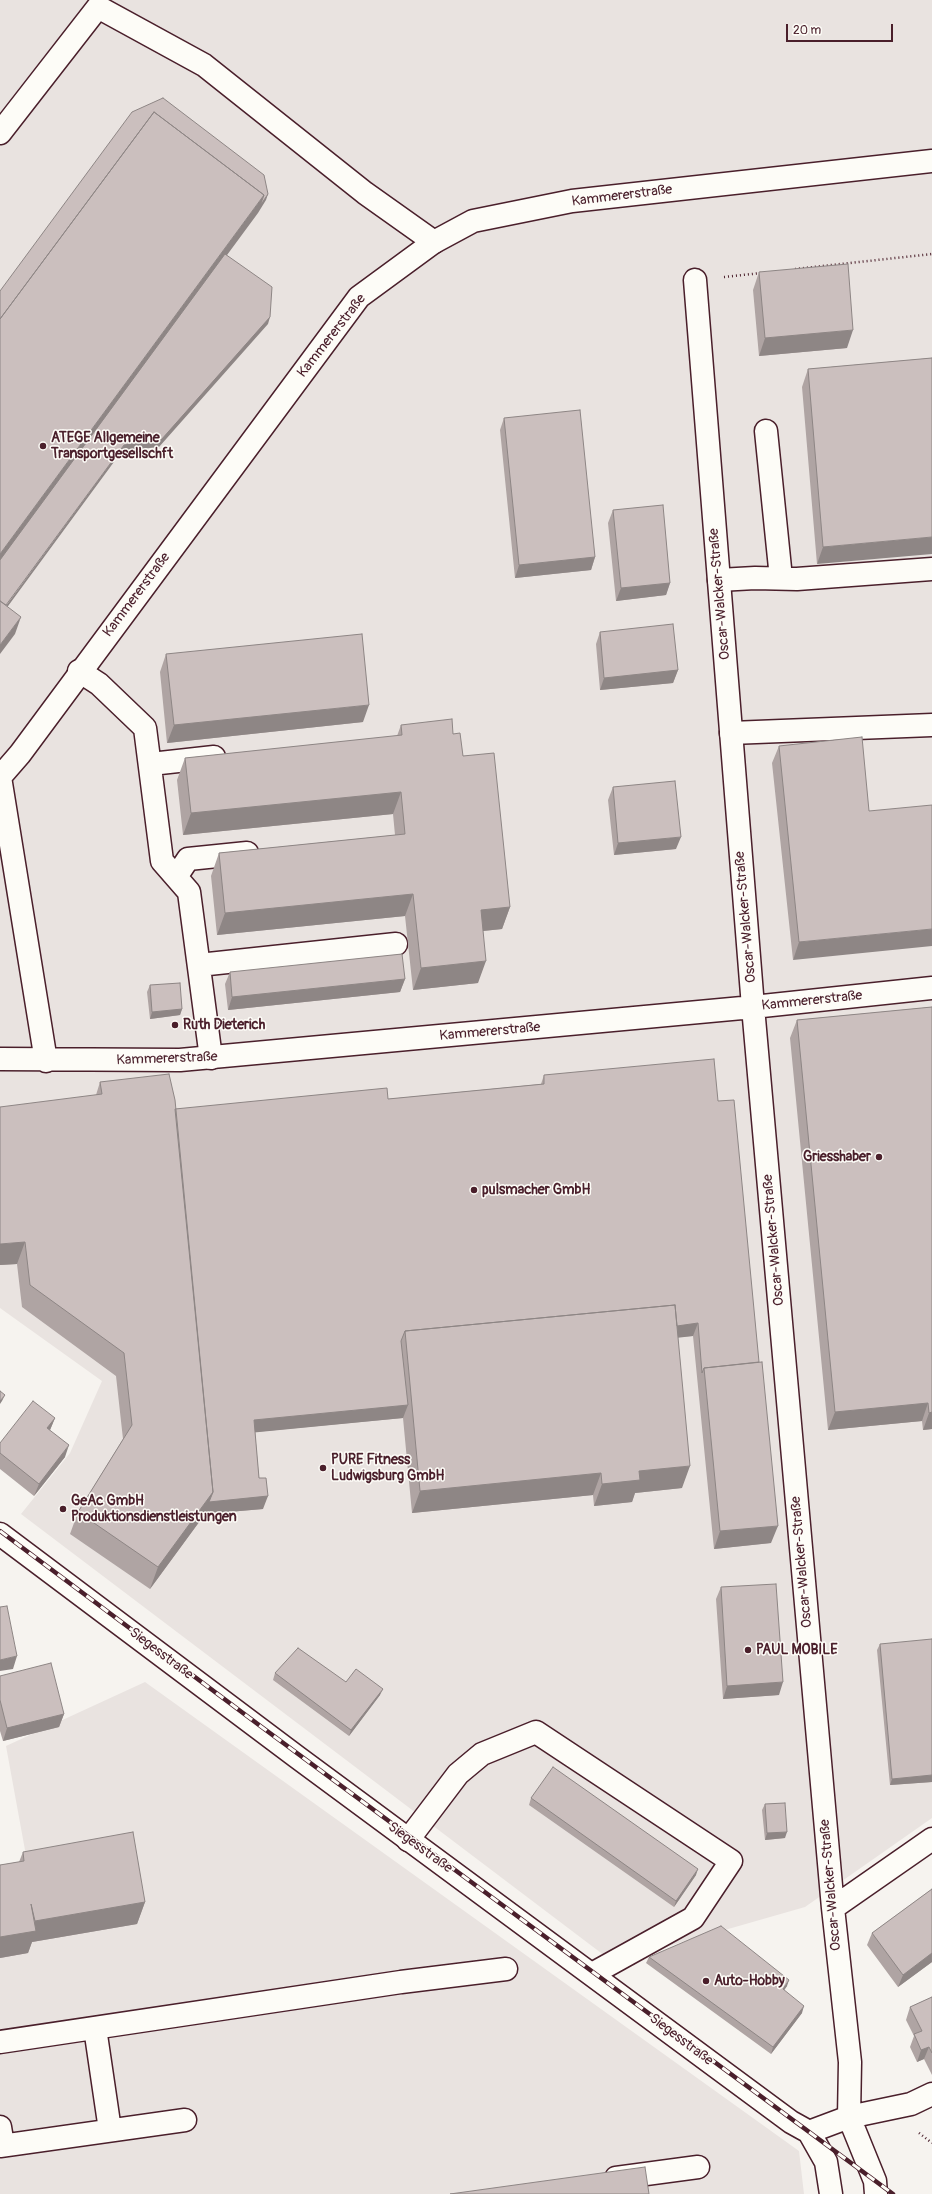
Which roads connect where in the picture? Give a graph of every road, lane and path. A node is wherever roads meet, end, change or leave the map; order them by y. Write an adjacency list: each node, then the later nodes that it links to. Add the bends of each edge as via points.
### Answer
1 (0, 134): 3 (street, via 98,7 204,65 365,193)
2 (932, 161): 3 (street, Kammererstraße, via 572,201 473,221)
3 (434, 242): 12 (street, Kammererstraße, via 359,298)
4 (932, 254): 5 (path)
5 (790, 270)
6 (766, 272): 7 (path)
7 (695, 280): 11 (street, Oscar-Walcker-Straße)
8 (766, 432): 10 (street)
9 (932, 569): 10 (street)
10 (781, 578): 11 (street)
11 (719, 580): 14 (street, Oscar-Walcker-Straße)
12 (79, 671): 16 (street, via 99,684 145,728); 17 (street, Kammererstraße, via 20,754)
13 (932, 725): 14 (street)
14 (731, 733): 23 (street, Oscar-Walcker-Straße)
15 (231, 756): 16 (street)
16 (152, 764): 19 (street, via 162,861)
17 (0, 777): 26 (street, Kammererstraße)
18 (265, 851): 19 (street, via 188,859)
19 (176, 877): 21 (street, via 189,892)
20 (396, 944): 21 (street)
21 (199, 965): 24 (street)
22 (932, 988): 23 (street, Kammererstraße)
23 (753, 1007): 24 (street, Kammererstraße); 30 (street, Oscar-Walcker-Straße)
24 (211, 1058): 26 (street, Kammererstraße)
25 (0, 1059): 26 (street, Kammererstraße)
26 (46, 1061)
27 (0, 1534): 29 (street, Siegesstraße)
28 (932, 1839): 30 (street)
29 (408, 1840): 32 (street, Siegesstraße); 32 (street, via 464,1769 482,1754 536,1732 731,1861 693,1918)
30 (833, 1908): 36 (street, Oscar-Walcker-Straße, via 850,2062)
31 (506, 1969): 33 (street, via 401,1982)
32 (592, 1974): 39 (street, Siegesstraße)
33 (96, 2028): 34 (street); 38 (street)
34 (0, 2042)
35 (932, 2094): 36 (street, via 910,2104)
36 (849, 2117): 39 (street); 44 (street, Oscar-Walcker-Straße, via 875,2180)
37 (185, 2120): 38 (street)
38 (110, 2130): 40 (street)
39 (809, 2132): 43 (street, via 826,2162)
40 (1, 2139)
41 (698, 2167): 42 (street)
42 (596, 2180)
43 (831, 2194)
44 (876, 2194)

